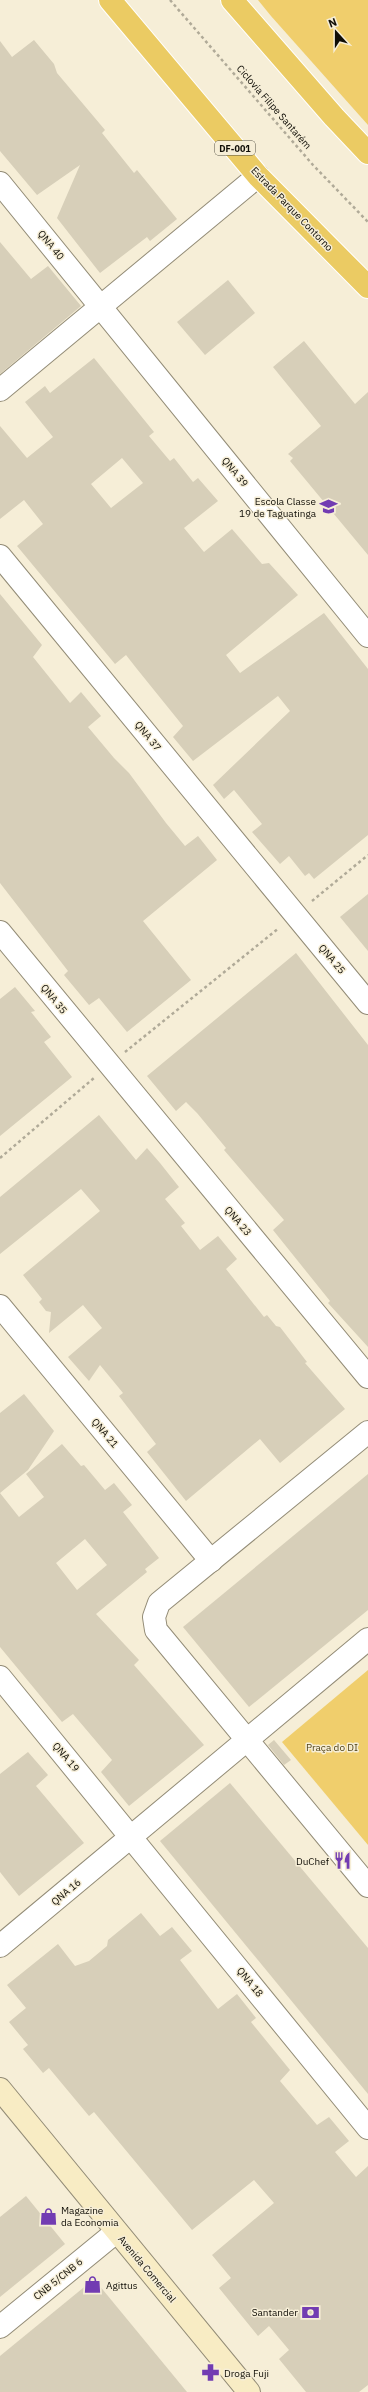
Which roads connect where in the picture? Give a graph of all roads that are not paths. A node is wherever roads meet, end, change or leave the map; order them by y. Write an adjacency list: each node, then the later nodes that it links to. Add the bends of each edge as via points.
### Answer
1 (110, 0): 4 (highway, Estrada Parque Contorno / DF-001)
2 (232, 0): 3 (highway)
3 (368, 153)
4 (258, 176): 6 (highway, Estrada Parque Contorno / DF-001); 7 (street)
5 (0, 182): 7 (street, QNA 40)
6 (368, 287)
7 (101, 307): 8 (street); 10 (street, QNA 39)
8 (0, 390)
9 (0, 556): 11 (street, QNA 37)
10 (368, 636)
11 (296, 915): 13 (street, QNA 25)
12 (0, 932): 14 (street, QNA 35)
13 (368, 1003)
14 (109, 1065): 16 (street, QNA 23)
15 (0, 1306): 18 (street, QNA 21)
16 (368, 1377)
17 (368, 1432): 18 (street)
18 (211, 1561): 21 (street, via 159,1603 154,1617 156,1630)
19 (368, 1639): 21 (street, QNA 16)
20 (0, 1677): 22 (street, QNA 19)
21 (247, 1740): 22 (street, QNA 16); 23 (street)
22 (132, 1837): 24 (street, QNA 16); 26 (street, QNA 18)
23 (368, 1886)
24 (0, 1946)
25 (0, 2089): 27 (main road, Avenida Comercial)
26 (368, 2128)
27 (116, 2232): 28 (street, CNB 5/CNB 6); 29 (main road, Avenida Comercial)
28 (0, 2327)
29 (249, 2392)

